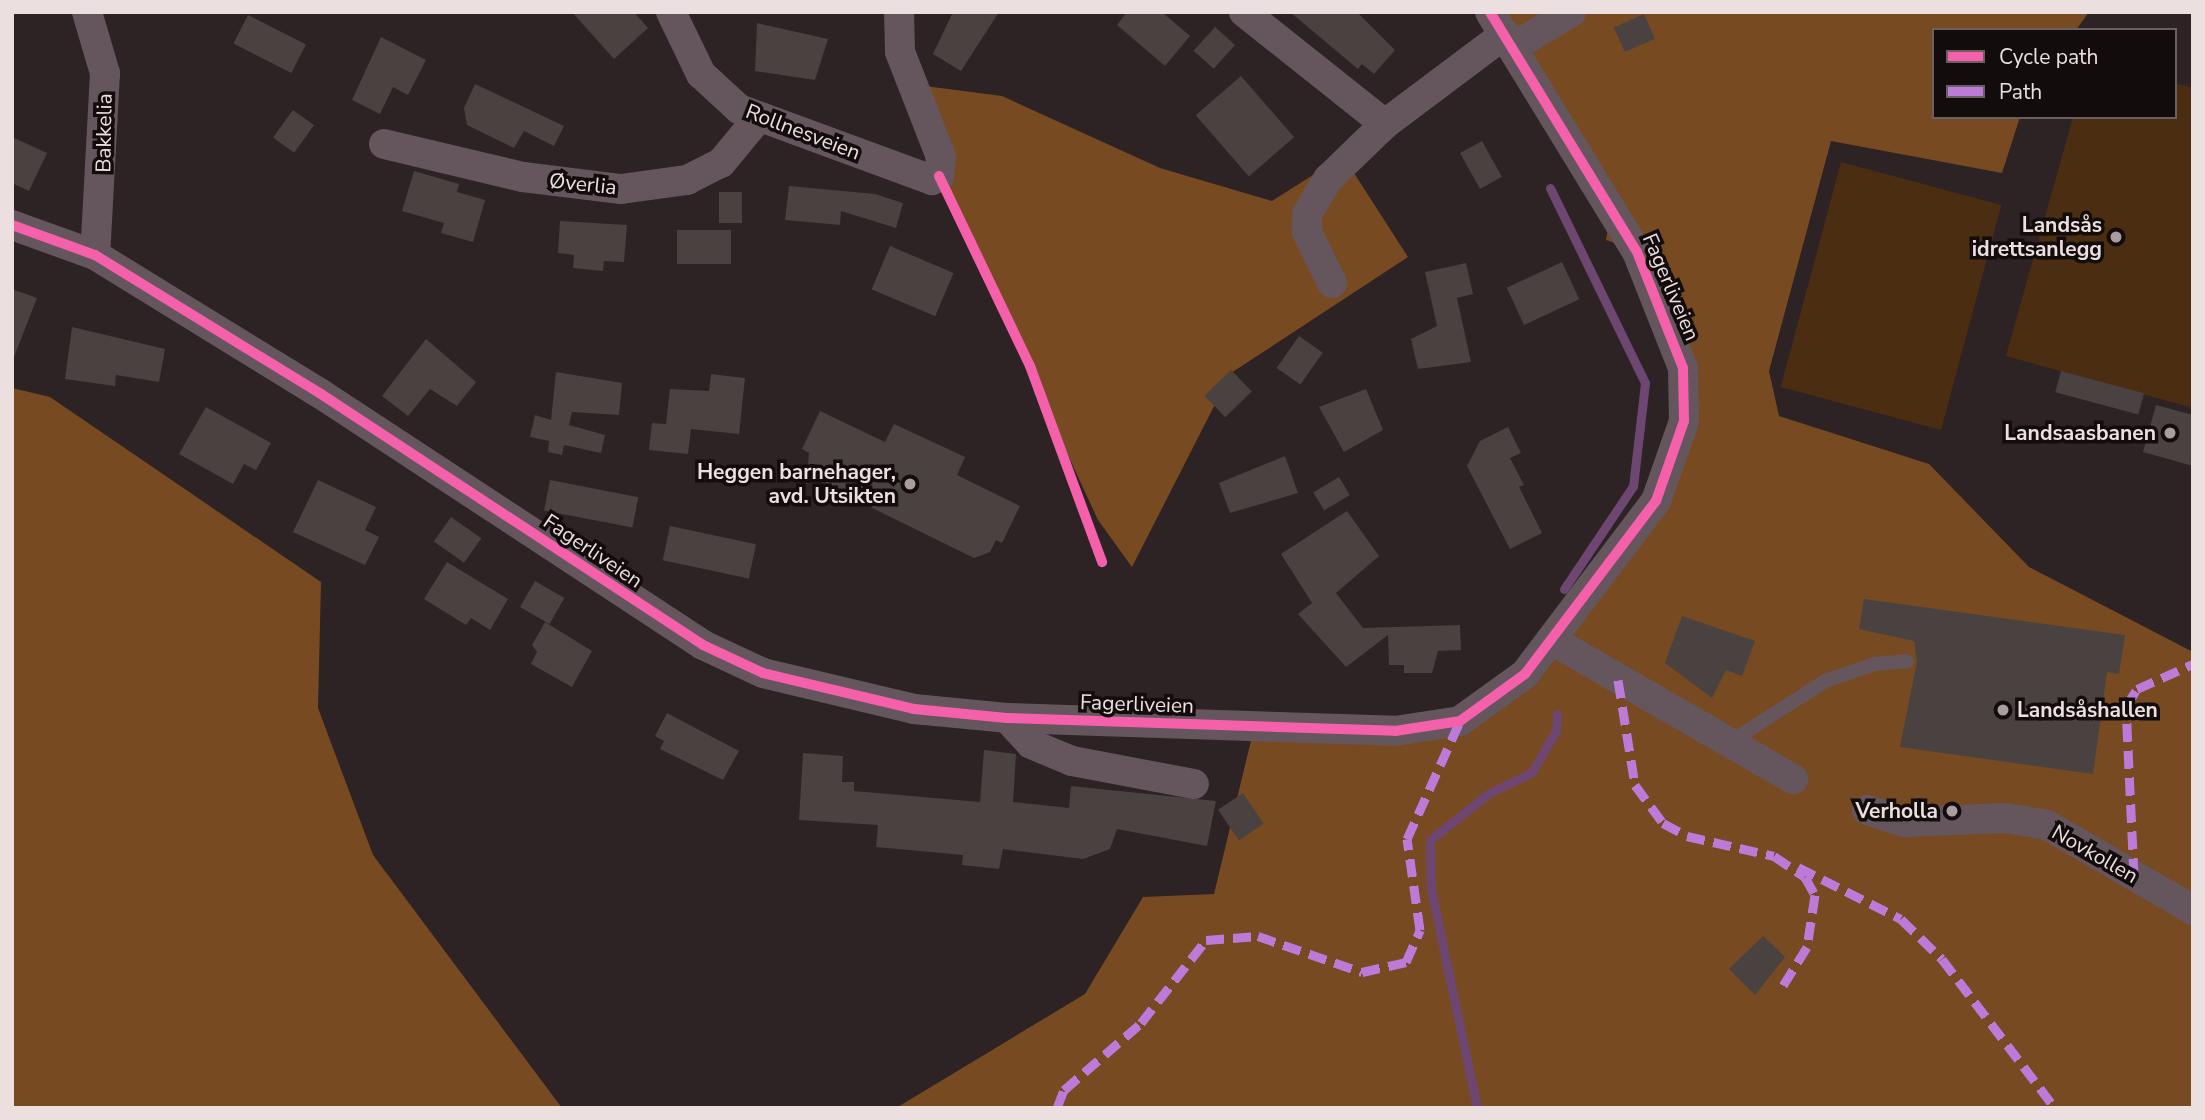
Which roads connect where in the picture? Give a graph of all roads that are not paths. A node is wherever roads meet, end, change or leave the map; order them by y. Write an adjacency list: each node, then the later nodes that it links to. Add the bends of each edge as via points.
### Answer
1 (88, 12): 11 (street, Bakkelia, via 105,73)
2 (671, 12): 7 (street, Rollnesveien, via 719,94)
3 (899, 12): 7 (street, Rollnesveien, via 900,52 941,157 939,176 925,180)
4 (1244, 12): 8 (street, via 1351,103)
5 (1571, 12): 6 (street)
6 (1503, 31): 8 (street); 13 (street, Fagerliveien, via 1637,252 1683,368 1684,421 1670,473)
7 (759, 117): 9 (street, Øverlia, via 721,163 687,180 621,189 523,177)
8 (1385, 124): 12 (street, via 1328,179 1307,214 1307,232)
9 (384, 144)
10 (12, 225): 11 (street, Fagerliveien)
11 (94, 255): 15 (street, Fagerliveien, via 321,394 703,645 763,673 833,693)
12 (1332, 282)
13 (1553, 641): 15 (street, Fagerliveien, via 1525,674 1460,720 1395,731); 16 (street)
14 (1907, 661): 16 (lane, via 1825,681)
15 (1007, 718): 18 (street, via 1031,744 1072,761)
16 (1726, 745): 17 (street)
17 (1793, 779)
18 (1195, 784)
19 (1867, 810): 20 (street, Novkollen, via 1905,821 2006,818 2047,825)
20 (2193, 910)

